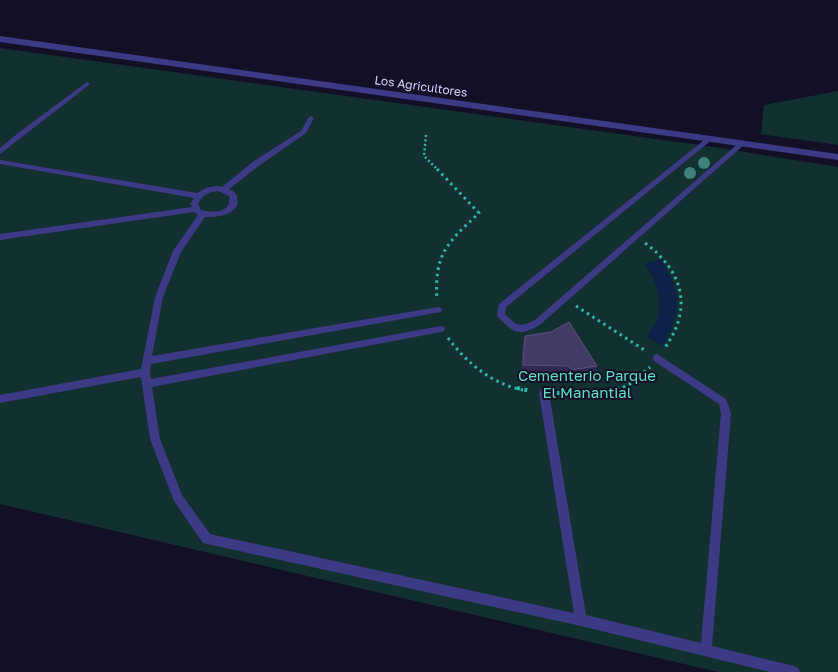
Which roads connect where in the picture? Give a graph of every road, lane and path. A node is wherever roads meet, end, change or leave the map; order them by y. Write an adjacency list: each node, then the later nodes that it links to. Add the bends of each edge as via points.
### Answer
1 (0, 39): 4 (street, Los Agricultores)
2 (87, 84): 6 (lane)
3 (311, 118): 9 (lane, via 304,132)
4 (710, 139): 5 (street, Los Agricultores); 14 (lane, via 502,306 501,315 513,327 526,329)
5 (742, 144): 7 (street, Los Agricultores); 13 (lane)
6 (0, 152)
7 (838, 157)
8 (0, 162): 10 (lane)
9 (224, 189): 10 (lane, via 211,189); 11 (lane, via 235,199 232,207 222,214)
10 (198, 196): 11 (lane, via 194,204)
11 (199, 212): 12 (lane); 18 (lane, via 159,297)
12 (0, 237)
13 (636, 237): 14 (lane); 17 (path, via 659,252 674,273 681,292 678,326)
14 (565, 299): 17 (path)
15 (438, 310): 18 (lane)
16 (441, 329): 19 (lane)
17 (657, 358): 23 (lane, via 722,402 726,413)
18 (146, 366): 19 (lane); 21 (lane)
19 (147, 384): 22 (lane, via 155,439 178,498 207,539)
20 (544, 393): 22 (lane)
21 (0, 399)
22 (581, 620): 23 (lane)
23 (706, 650): 24 (lane)
24 (794, 672)

